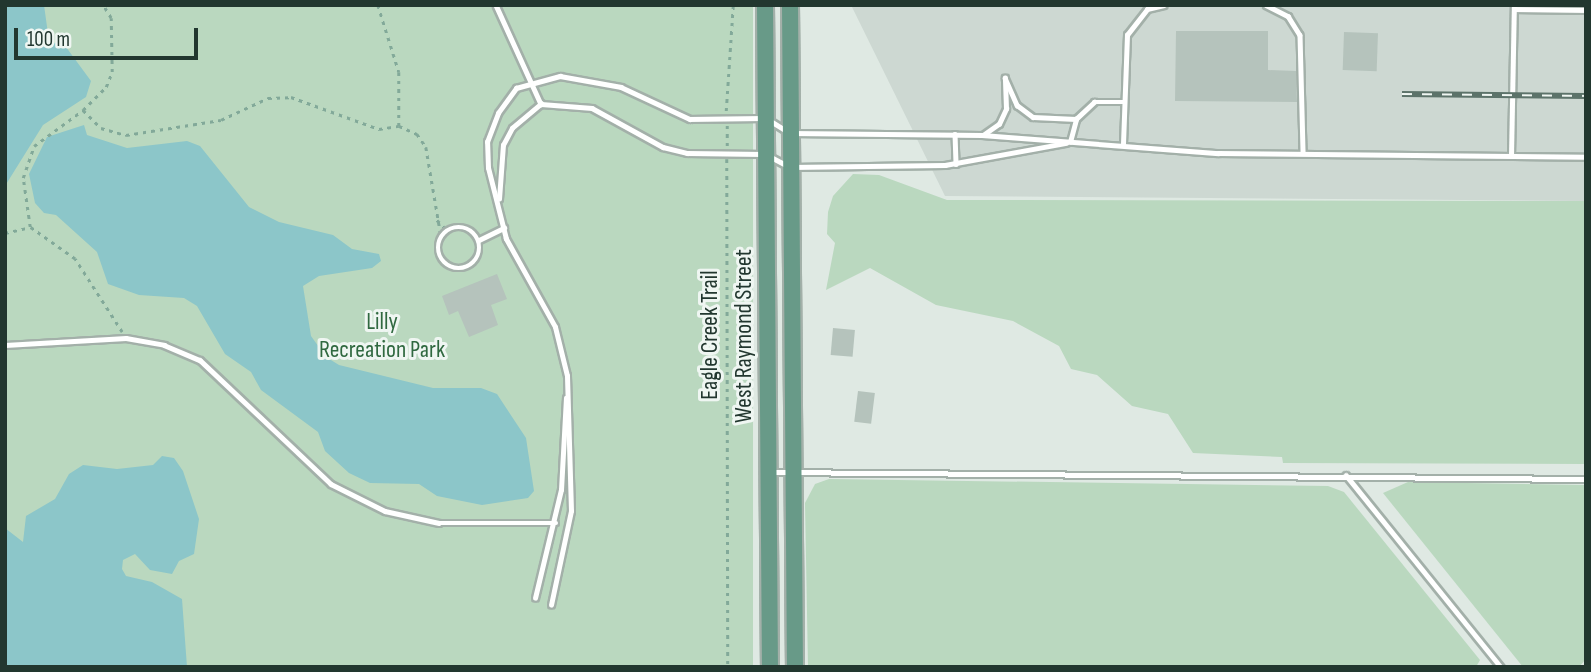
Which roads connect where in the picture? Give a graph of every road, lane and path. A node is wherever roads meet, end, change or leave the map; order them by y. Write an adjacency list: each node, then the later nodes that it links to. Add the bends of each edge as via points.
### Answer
1 (103, 5): 14 (path, via 111,18 112,72 106,87)
2 (378, 5): 18 (path, via 399,72)
3 (496, 5): 11 (lane)
4 (733, 5): 15 (path, Eagle Creek Trail, via 724,98)
5 (765, 5): 16 (main road, West Raymond Street)
6 (789, 5): 19 (main road, West Raymond Street)
7 (1164, 5): 12 (lane, via 1147,9 1127,35)
8 (1266, 5): 24 (lane, via 1288,16 1300,35)
9 (1514, 7): 10 (lane); 27 (lane)
10 (1586, 10)
11 (534, 80): 13 (lane); 15 (lane, via 589,79 691,119); 31 (lane, via 516,88 498,113 487,142)
12 (1123, 102): 17 (lane, via 1094,102); 23 (lane)
13 (541, 104): 25 (lane, via 592,108 663,147); 31 (lane, via 512,128 503,145)
14 (83, 110): 18 (path, via 101,128 126,135 221,120 268,98 291,97 379,129); 33 (path, via 34,146 23,178)
15 (727, 118): 16 (lane); 25 (path, Eagle Creek Trail)
16 (766, 118): 19 (lane); 26 (main road, West Raymond Street)
17 (1076, 119): 21 (lane, via 1033,117 1017,104 1005,78 1006,109 999,124); 22 (lane)
18 (399, 126): 32 (path, via 417,134 426,147)
19 (790, 133): 20 (lane); 30 (main road, West Raymond Street)
20 (955, 134): 21 (lane); 29 (lane)
21 (982, 135): 22 (lane)
22 (1070, 142): 23 (lane); 29 (lane)
23 (1123, 144): 24 (lane)
24 (1303, 153): 27 (lane)
25 (727, 154): 26 (lane); 50 (path, Eagle Creek Trail)
26 (766, 154): 30 (lane); 42 (main road, West Raymond Street)
27 (1511, 156): 28 (lane)
28 (1586, 157)
29 (956, 164): 30 (lane)
30 (790, 167): 43 (main road, West Raymond Street)
31 (499, 204): 34 (lane)
32 (436, 219): 35 (path); 37 (path)
33 (30, 227): 36 (path); 39 (path, via 75,259)
34 (504, 228): 38 (lane); 41 (lane, via 555,327)
35 (447, 230): 37 (lane); 38 (lane, via 461,226)
36 (5, 233)
37 (441, 236): 38 (lane, via 441,260 457,269 477,260)
38 (479, 240)
39 (126, 338): 40 (lane); 46 (lane, via 164,345 200,359 331,484 385,511 439,523)
40 (5, 345)
41 (567, 376): 46 (lane); 48 (lane, via 571,511)
42 (767, 471): 43 (lane); 51 (main road, West Raymond Street)
43 (793, 472): 44 (lane); 52 (main road, West Raymond Street)
44 (1346, 475): 45 (lane); 49 (lane)
45 (1586, 479)
46 (556, 523): 47 (lane)
47 (535, 598)
48 (551, 605)
49 (1497, 662): 53 (lane); 54 (lane)
50 (729, 667)
51 (769, 667)
52 (795, 667)
53 (1492, 667)
54 (1501, 667)

